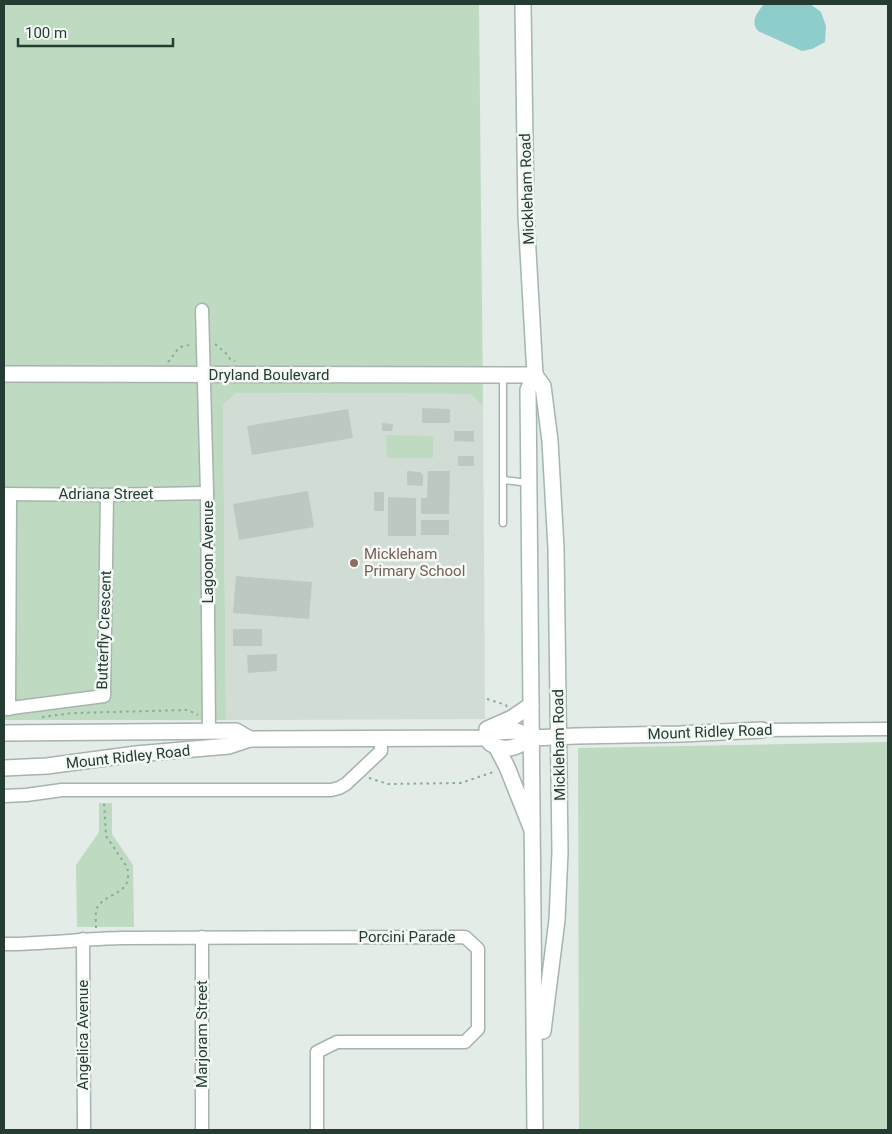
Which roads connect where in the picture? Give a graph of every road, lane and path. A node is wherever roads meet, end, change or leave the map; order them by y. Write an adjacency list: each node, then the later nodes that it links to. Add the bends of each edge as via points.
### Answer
1 (523, 4): 5 (main road, Mickleham Road, via 526,212)
2 (202, 310): 4 (street, Lagoon Avenue)
3 (4, 374): 4 (main road, Dryland Boulevard)
4 (204, 374): 6 (main road, Dryland Boulevard); 10 (street, Lagoon Avenue)
5 (535, 375): 6 (main road, Dryland Boulevard); 8 (main road, Mickleham Road, via 528,390); 9 (main road, Mickleham Road, via 543,386)
6 (502, 376): 7 (lane)
7 (504, 480): 8 (lane); 13 (lane)
8 (529, 483): 9 (main road); 14 (main road, Mickleham Road)
9 (554, 490): 21 (main road, Mickleham Road)
10 (207, 493): 12 (street, Adriana Street); 17 (street, Lagoon Avenue)
11 (7, 494): 12 (street, Adriana Street); 15 (street)
12 (106, 495): 15 (street, Butterfly Crescent, via 104,696)
13 (504, 523)
14 (531, 705): 22 (main road); 23 (main road, Mickleham Road)
15 (6, 709)
16 (42, 717): 17 (path, via 188,710)
17 (209, 726): 20 (main road, Mount Ridley Road); 24 (main road, Mount Ridley Road, via 236,731)
18 (888, 729): 19 (street, Mount Ridley Road)
19 (762, 730): 21 (main road, Mount Ridley Road)
20 (4, 733)
21 (559, 737): 23 (main road, Mount Ridley Road); 34 (main road, Mickleham Road, via 557,920 543,1025)
22 (475, 738): 23 (main road, Mount Ridley Road, via 512,731); 25 (main road, Mount Ridley Road); 26 (main road)
23 (532, 738): 26 (main road, Mount Ridley Road, via 516,748); 30 (main road, Mickleham Road)
24 (250, 739): 25 (main road, Mount Ridley Road); 27 (main road, Mount Ridley Road, via 230,746)
25 (382, 740): 28 (street, via 381,751 346,784 331,790)
26 (497, 748): 30 (main road)
27 (4, 768)
28 (104, 790): 29 (street, via 62,790); 32 (path, via 104,833 128,872 122,889 97,909)
29 (4, 796)
30 (533, 834): 34 (main road, Mickleham Road)
31 (202, 937): 32 (street, Porcini Parade); 36 (street, Marjoram Street); 37 (street, Porcini Parade, via 465,937 478,949 478,1029 465,1042 336,1042 317,1052)
32 (89, 939): 33 (street, Porcini Parade); 35 (street, Angelica Avenue)
33 (4, 944)
34 (535, 1124)
35 (84, 1130)
36 (202, 1130)
37 (317, 1130)

